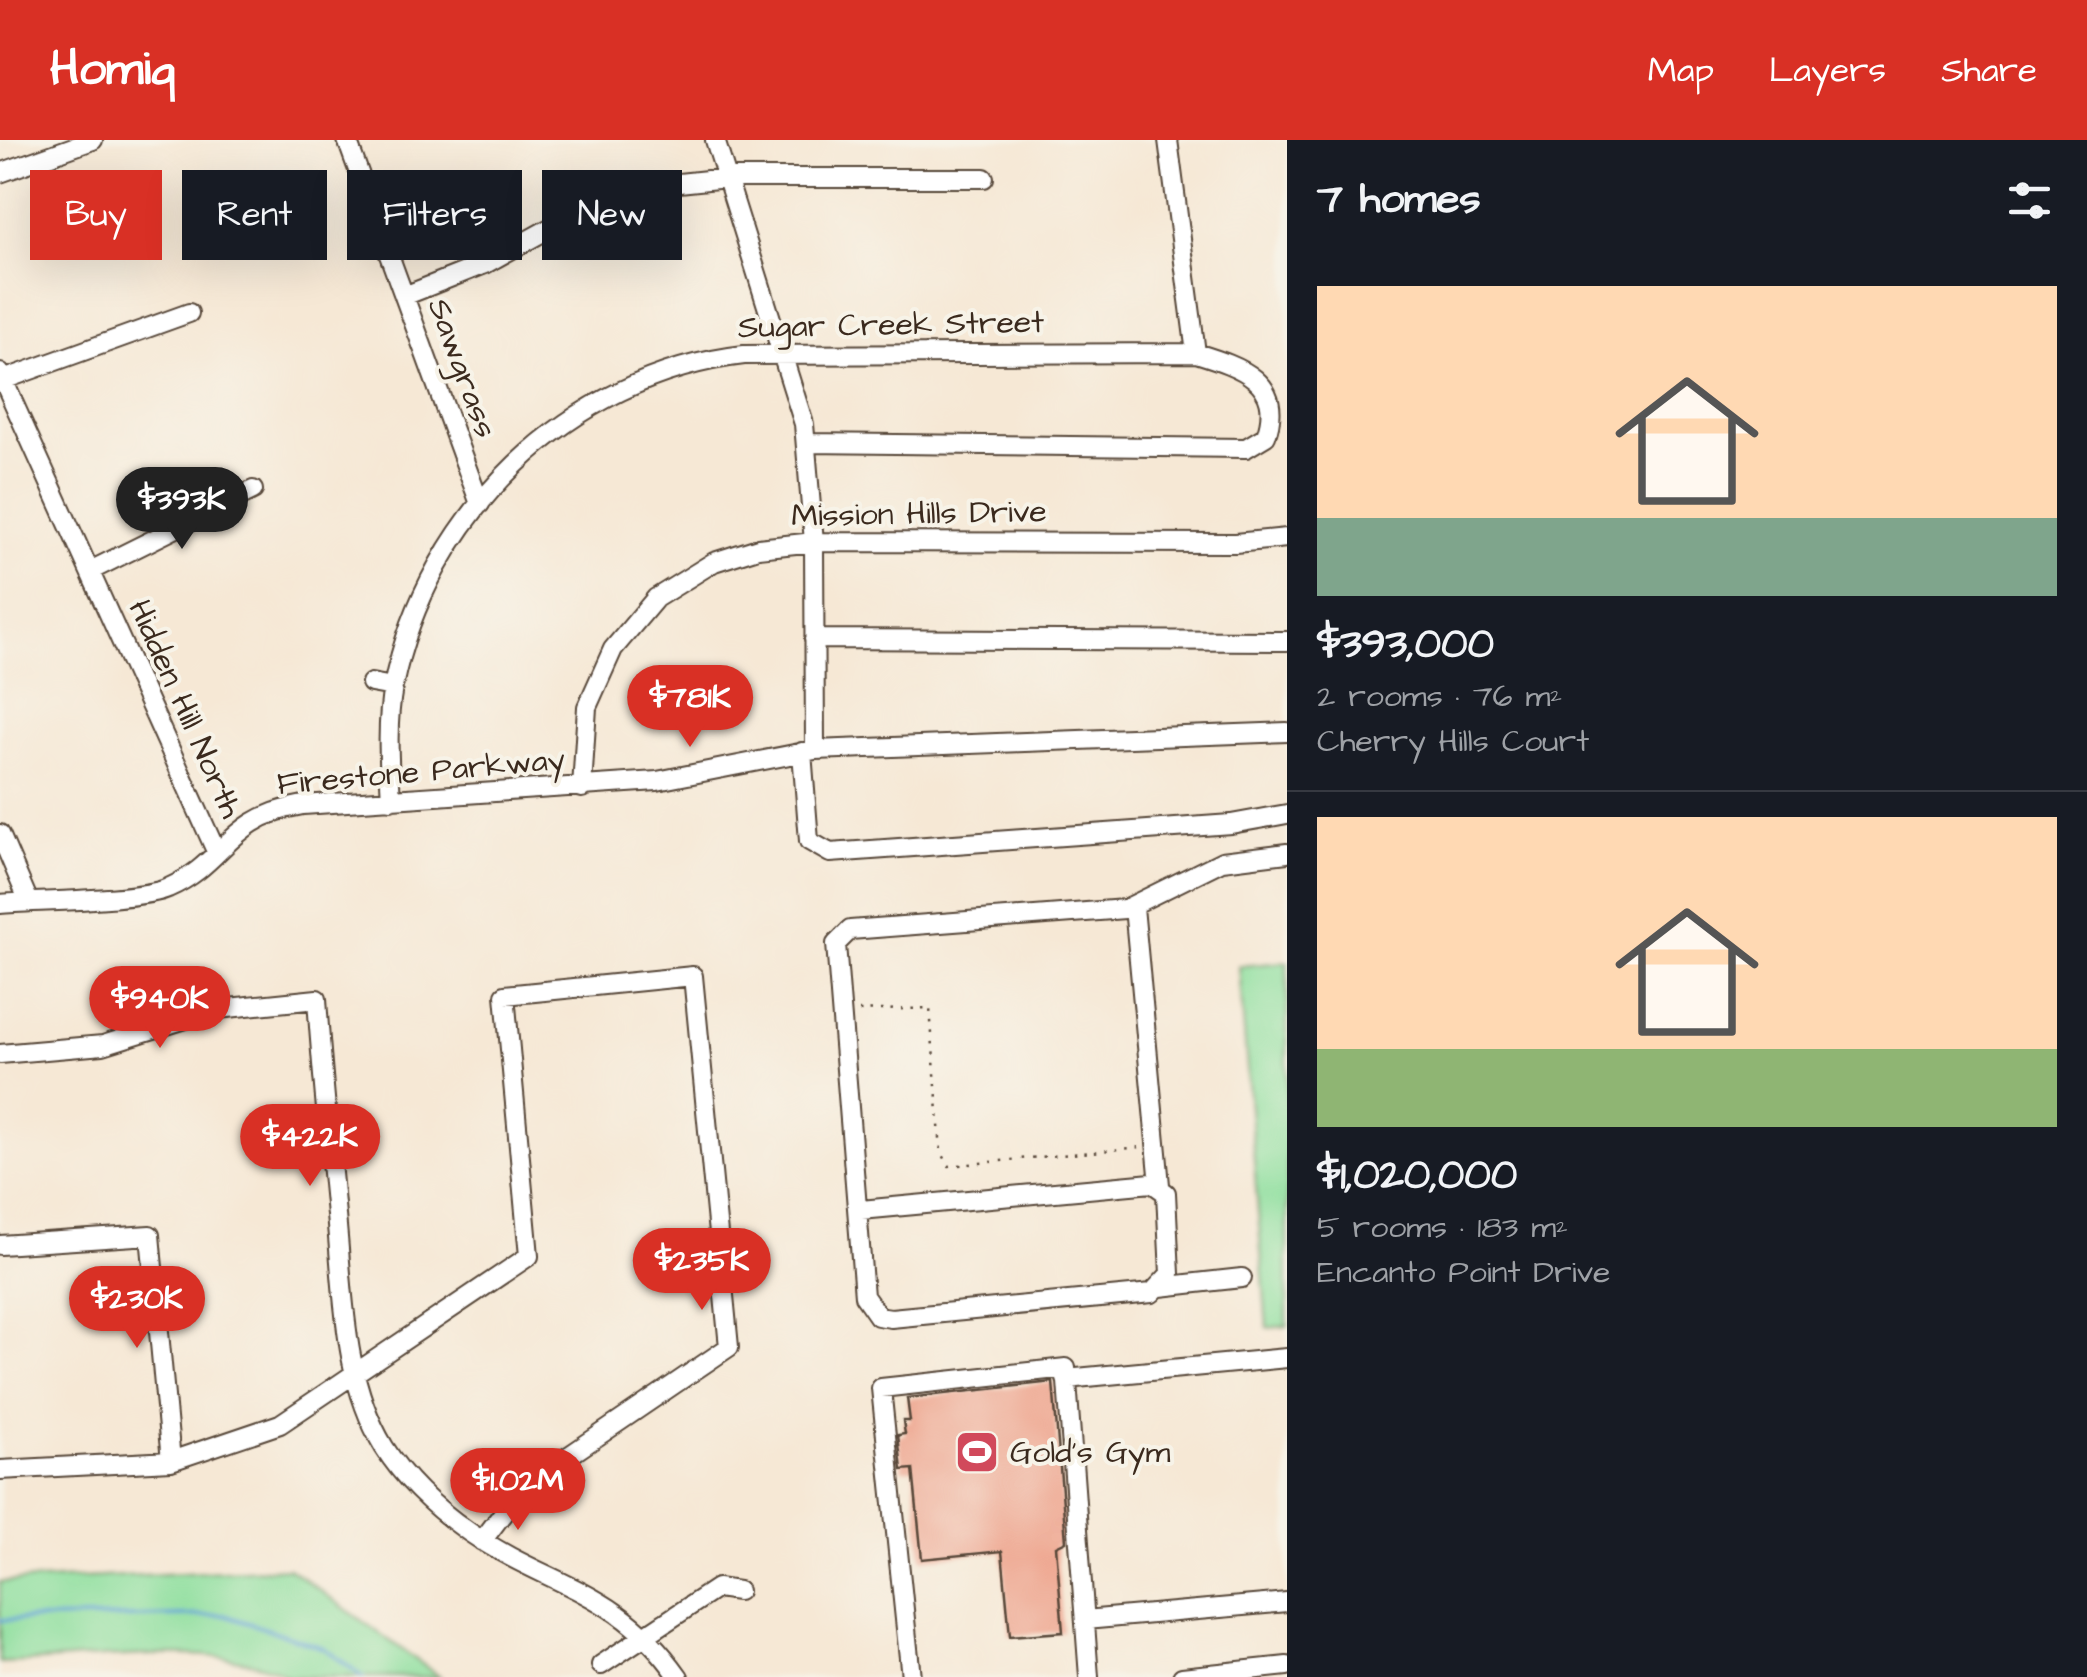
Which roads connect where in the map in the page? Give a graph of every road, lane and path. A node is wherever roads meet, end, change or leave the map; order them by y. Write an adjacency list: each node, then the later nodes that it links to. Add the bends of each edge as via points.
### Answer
1 (94, 140): 5 (street)
2 (348, 140): 8 (street, Sawgrass)
3 (715, 140): 6 (street)
4 (1168, 140): 11 (street)
5 (0, 173)
6 (727, 178): 7 (street); 8 (street, via 682,180 620,195 485,264); 10 (street)
7 (984, 178)
8 (404, 296): 15 (street, Sawgrass)
9 (189, 313): 12 (street)
10 (783, 354): 11 (street, Sugar Creek Street); 13 (street); 15 (street, Sugar Creek Street, via 708,359 602,398 556,426)
11 (1196, 354): 13 (street, Sugar Creek Street, via 1238,366 1266,389 1274,414 1266,436 1246,448)
12 (2, 376): 18 (street, Hidden Hill North)
13 (806, 443): 17 (street)
14 (253, 490): 18 (street)
15 (480, 504): 22 (street, Sugar Creek Street, via 440,564)
16 (1287, 538): 17 (street, Mission Hills Drive)
17 (814, 542): 19 (street); 25 (street, Mission Hills Drive, via 758,548 714,562 640,613 612,649 587,707)
18 (90, 571): 29 (street, Hidden Hill North)
19 (814, 639): 20 (street); 24 (street)
20 (1287, 642)
21 (371, 683): 22 (street)
22 (393, 687): 26 (street, Sugar Creek Street)
23 (1287, 732): 24 (street, Firestone Parkway)
24 (808, 751): 25 (street, Firestone Parkway, via 658,781); 27 (street, via 809,841 830,854)
25 (582, 788): 26 (street, Firestone Parkway)
26 (392, 800): 29 (street, Firestone Parkway, via 278,810 244,826)
27 (1287, 814)
28 (0, 834): 31 (street)
29 (216, 852): 31 (street, Firestone Parkway, via 164,891)
30 (1287, 854): 33 (street, via 1222,861)
31 (29, 902): 32 (street, Firestone Parkway)
32 (0, 904)
33 (1134, 906): 34 (street, via 850,930 836,944); 36 (street)
34 (842, 1012): 36 (path, via 930,1008 941,1150 949,1166); 38 (street)
35 (0, 1054): 43 (street, via 104,1045 218,1009 317,998)
36 (1157, 1145): 37 (street)
37 (1160, 1185): 38 (street); 41 (street, via 1170,1274)
38 (860, 1210): 41 (street, via 864,1296 878,1316 1152,1293)
39 (0, 1245): 45 (street, via 150,1235)
40 (1242, 1278): 41 (street)
41 (1160, 1287)
42 (1287, 1358): 44 (street)
43 (354, 1372): 45 (street, via 280,1424); 47 (street, via 375,1429 407,1479); 47 (street, via 529,1256 505,995 693,976 729,1347 523,1486)
44 (1066, 1379): 50 (street); 55 (street, via 1066,1368 881,1388)
45 (171, 1462): 46 (street)
46 (0, 1470)
47 (482, 1541): 51 (street, via 605,1602)
48 (738, 1591): 51 (street, via 717,1588)
49 (1287, 1602): 50 (street)
50 (1085, 1620): 56 (street)
51 (644, 1634): 52 (street); 54 (street)
52 (601, 1664)
53 (1287, 1666): 57 (street)
54 (679, 1677)
55 (911, 1677)
56 (1089, 1677)
57 (1182, 1677)

